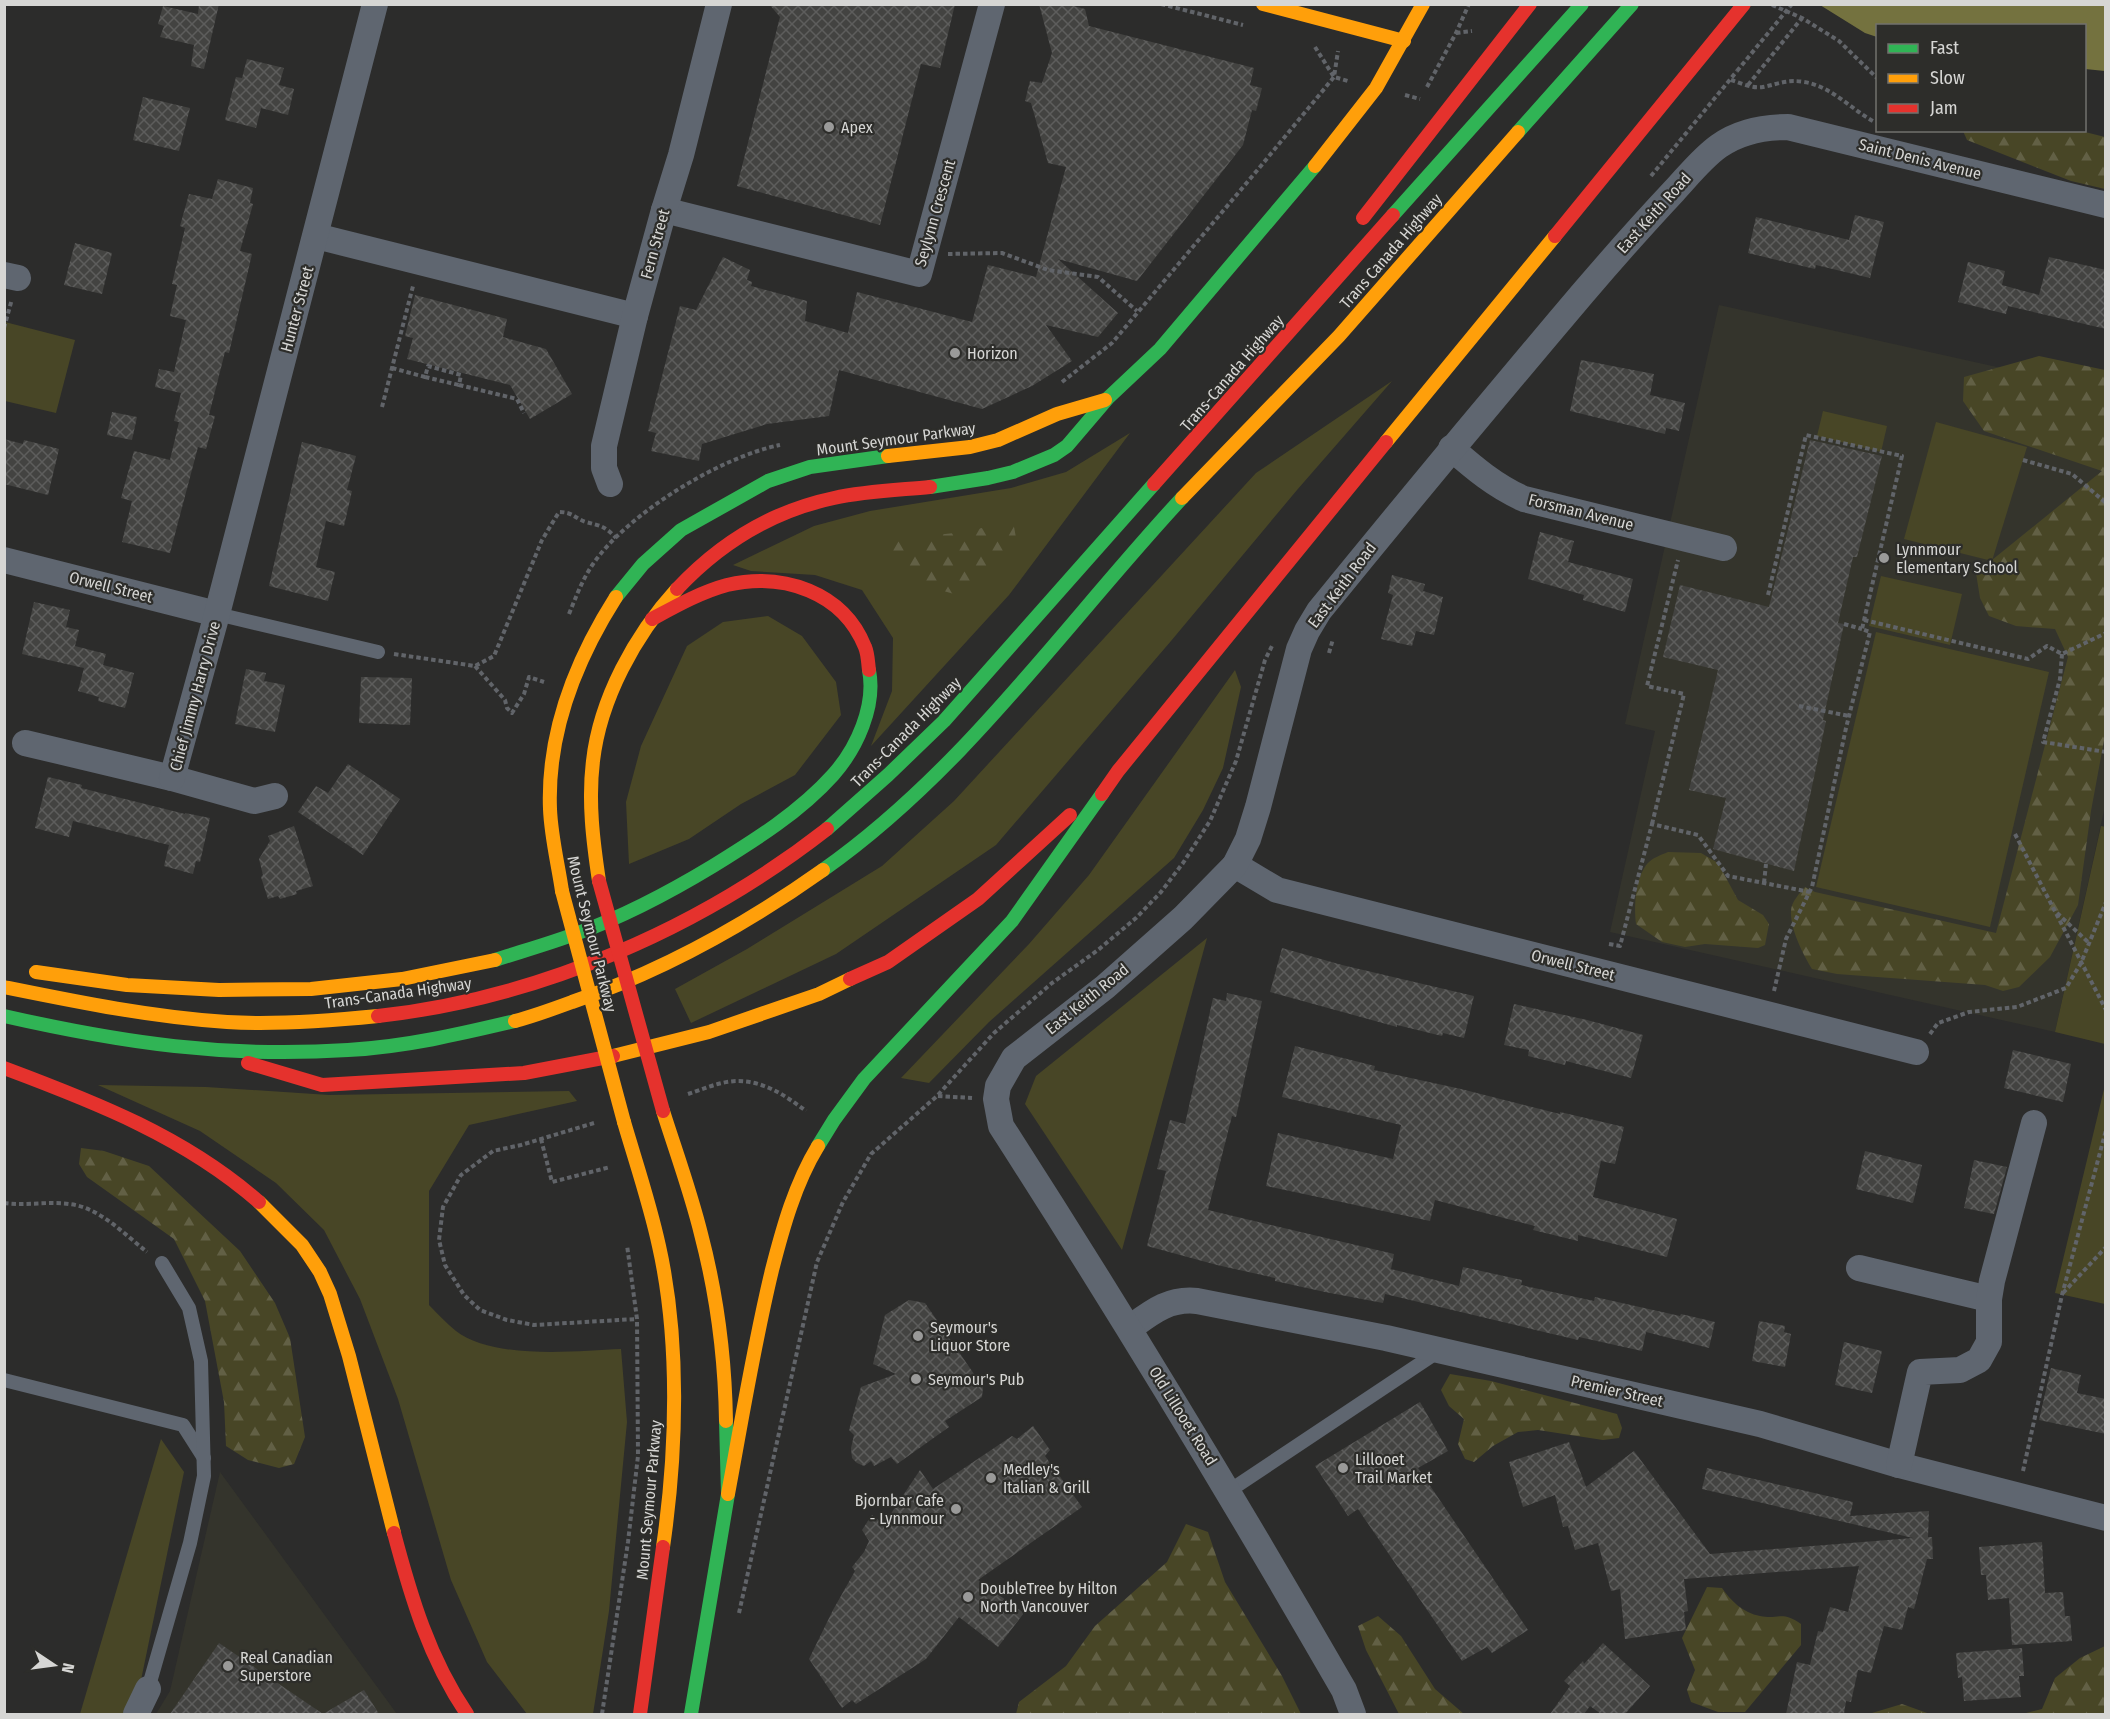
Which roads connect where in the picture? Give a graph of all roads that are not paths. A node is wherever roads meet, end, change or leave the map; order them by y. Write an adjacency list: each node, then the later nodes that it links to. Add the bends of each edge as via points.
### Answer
1 (375, 4): 15 (street, Hunter Street)
2 (719, 4): 13 (street, Fern Street)
3 (992, 4): 13 (street, Seylynn Crescent, via 919,274)
4 (1263, 4): 10 (main road)
5 (1423, 4): 10 (main road)
6 (1530, 4): 14 (main road)
7 (1582, 4): 19 (main road, Trans-Canada Highway)
8 (1632, 4): 35 (main road, Trans Canada Highway, via 1339,335 1168,513 967,743 864,840 807,884 738,927 622,985 497,1026 433,1040 327,1052)
9 (1744, 4): 28 (main road)
10 (1404, 41): 18 (main road, via 1376,88 1319,160 1160,349)
11 (1735, 136): 12 (street, Saint Denis Avenue, via 1769,127 1805,130); 20 (street, East Keith Road, via 1704,159 1634,233)
12 (2106, 205)
13 (664, 210): 17 (street, Fern Street)
14 (1354, 230)
15 (316, 236): 17 (street); 24 (street, Hunter Street)
16 (1311, 286): 19 (main road)
17 (635, 316): 21 (street, Fern Street, via 604,446 604,468)
18 (1105, 400): 25 (main road, Mount Seymour Parkway, via 1063,450 996,478 833,499 793,509 755,525 694,570); 54 (main road, Mount Seymour Parkway, bridge, via 970,447 810,467 768,481 681,530 643,564 617,596 579,663 559,723 550,811 562,891 659,1245 669,1316 674,1433 664,1542)
19 (1189, 446): 33 (main road, Trans-Canada Highway, via 944,721 893,771 789,857 671,927 610,956 506,992 453,1004 324,1021 193,1019 126,1011)
20 (1451, 448): 22 (street, Forsman Avenue, via 1482,475 1524,499); 31 (street, East Keith Road, via 1307,631 1258,807)
21 (610, 484)
22 (1724, 548)
23 (4, 560): 24 (street, Orwell Street)
24 (217, 614): 26 (lane); 29 (street, Chief Jimmy Harry Drive)
25 (652, 619): 32 (main road, via 705,593 738,583 765,581 802,586 827,597 840,608 853,624 871,668 866,719 839,769 768,830 664,896 579,934 512,957 367,984 253,991 192,990 127,986); 49 (main road, Mount Seymour Parkway, bridge, via 624,666 598,730 590,788 592,827 599,880 714,1291 725,1375)
26 (378, 652)
27 (25, 743): 29 (street, Chief Jimmy Harry Drive)
28 (1118, 771): 35 (main road, via 978,899 888,962 819,994 709,1032 632,1053 524,1073 322,1085); 49 (main road, via 1012,921 864,1079 808,1163 784,1224 763,1307)
29 (172, 778): 30 (street, Chief Jimmy Harry Drive, via 254,801)
30 (275, 796)
31 (1235, 866): 36 (street, Orwell Street, via 1277,890); 39 (street, East Keith Road, via 1114,979 1014,1058 998,1086)
32 (21, 969)
33 (4, 987)
34 (4, 1016): 35 (main road, via 121,1041)
35 (203, 1050)
36 (1916, 1052)
37 (4, 1068): 53 (main road, via 160,1132 249,1191 308,1251 325,1281 344,1337 401,1560 429,1647 454,1698)
38 (2034, 1123): 42 (street)
39 (1001, 1125): 43 (street, Old Lillooet Road)
40 (162, 1263): 46 (lane, via 189,1308 201,1361)
41 (1859, 1268): 42 (street)
42 (1989, 1299): 47 (street, via 1989,1342 1979,1360 1960,1370 1920,1372)
43 (1130, 1328): 44 (street, Premier Street, via 1159,1307 1185,1300); 48 (street, Old Lillooet Road)
44 (1439, 1351): 47 (street, Premier Street, via 1760,1424); 48 (lane)
45 (4, 1380): 46 (lane, via 183,1425)
46 (204, 1458): 51 (lane, via 190,1543)
47 (1899, 1465): 50 (street, Premier Street)
48 (1229, 1491): 56 (street, Old Lillooet Road, via 1344,1690)
49 (728, 1494): 55 (main road, Mount Seymour Parkway)
50 (2106, 1518)
51 (148, 1689): 52 (street)
52 (136, 1714)
53 (467, 1714)
54 (640, 1714)
55 (691, 1714)
56 (1353, 1714)

